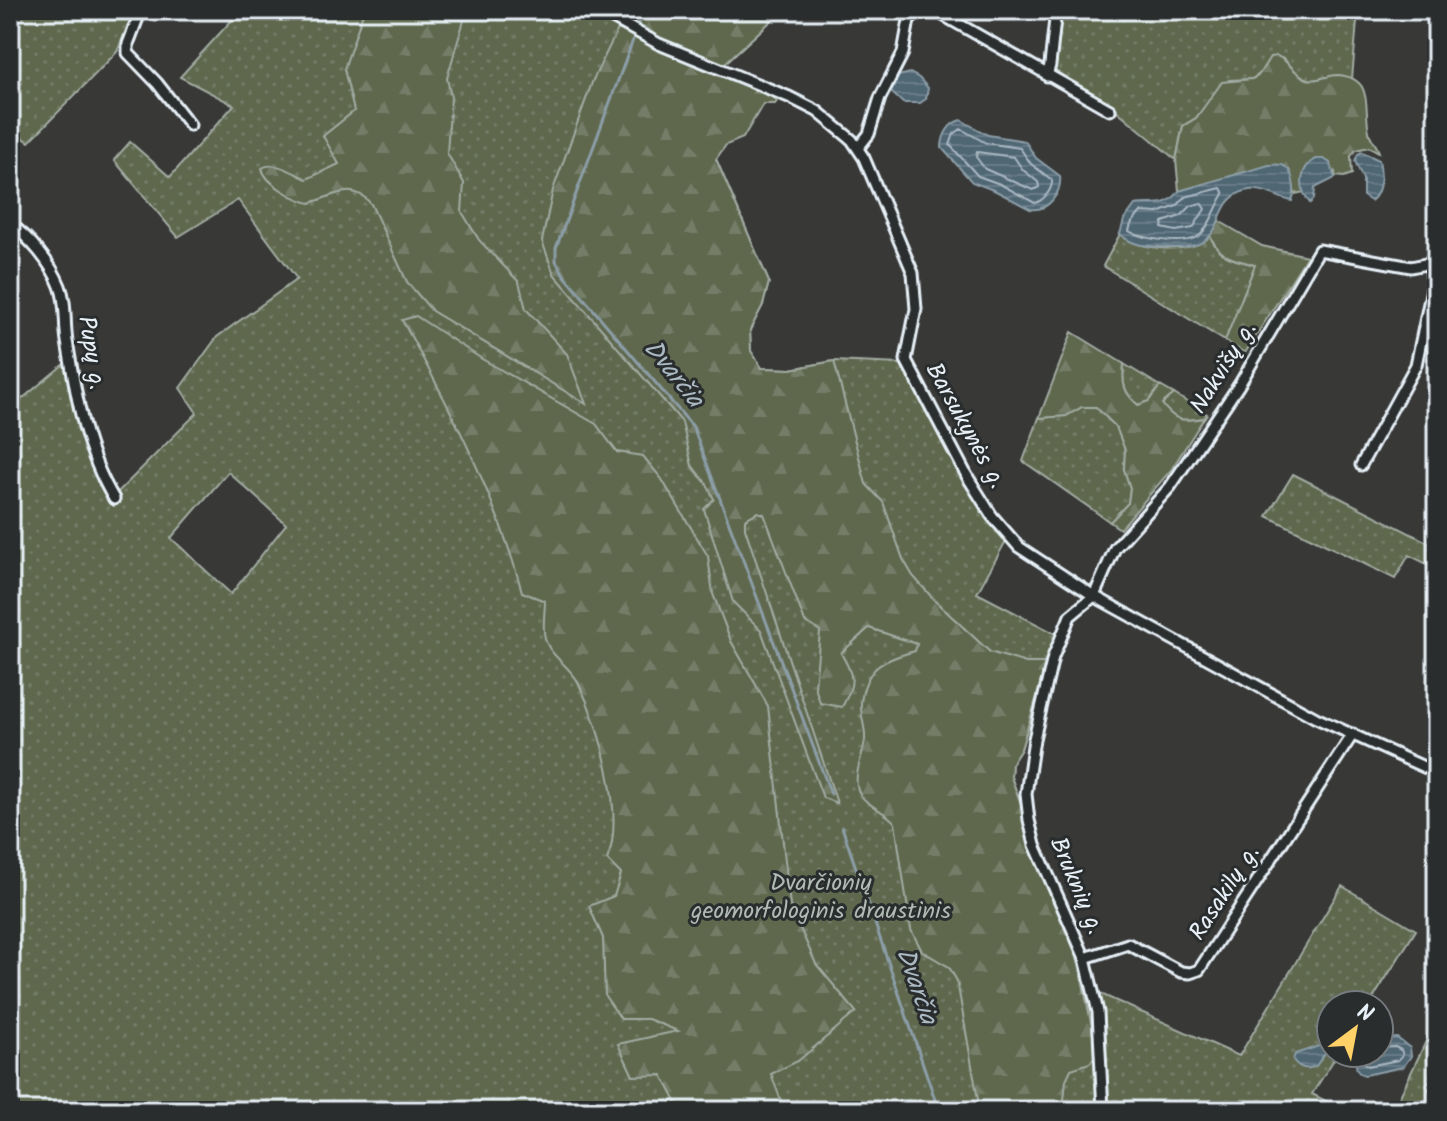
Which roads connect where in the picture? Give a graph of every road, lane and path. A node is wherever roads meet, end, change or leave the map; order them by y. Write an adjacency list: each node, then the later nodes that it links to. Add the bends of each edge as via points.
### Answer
1 (141, 10): 8 (street, via 128,53)
2 (598, 10): 9 (street, Barsukynės g., via 659,44 817,111)
3 (919, 10): 9 (street, via 909,20 903,53)
4 (934, 10): 6 (street)
5 (1056, 10): 6 (street)
6 (1047, 76): 7 (street)
7 (1110, 110)
8 (190, 125)
9 (858, 148): 15 (street, Barsukynės g., via 913,273 916,309 906,360 914,379 1005,533)
10 (10, 224): 14 (street, Pupų g., via 31,243 60,285 81,416 99,474)
11 (1437, 246): 12 (street)
12 (1430, 263): 13 (street, via 1433,284 1416,365); 15 (street, Nakvišų g., via 1411,267 1319,250 1239,385 1170,487 1115,548)
13 (1361, 465)
14 (114, 499)
15 (1094, 596): 16 (street, Barsukynės g.); 18 (street, Bruknių g., via 1070,616 1061,632 1026,794 1035,845)
16 (1353, 734): 17 (street, Barsukynės g.); 18 (street, Rasakilų g., via 1199,970 1181,972 1128,944)
17 (1437, 773)
18 (1085, 958): 19 (street, Bruknių g., via 1098,1012)
19 (1103, 1111)

